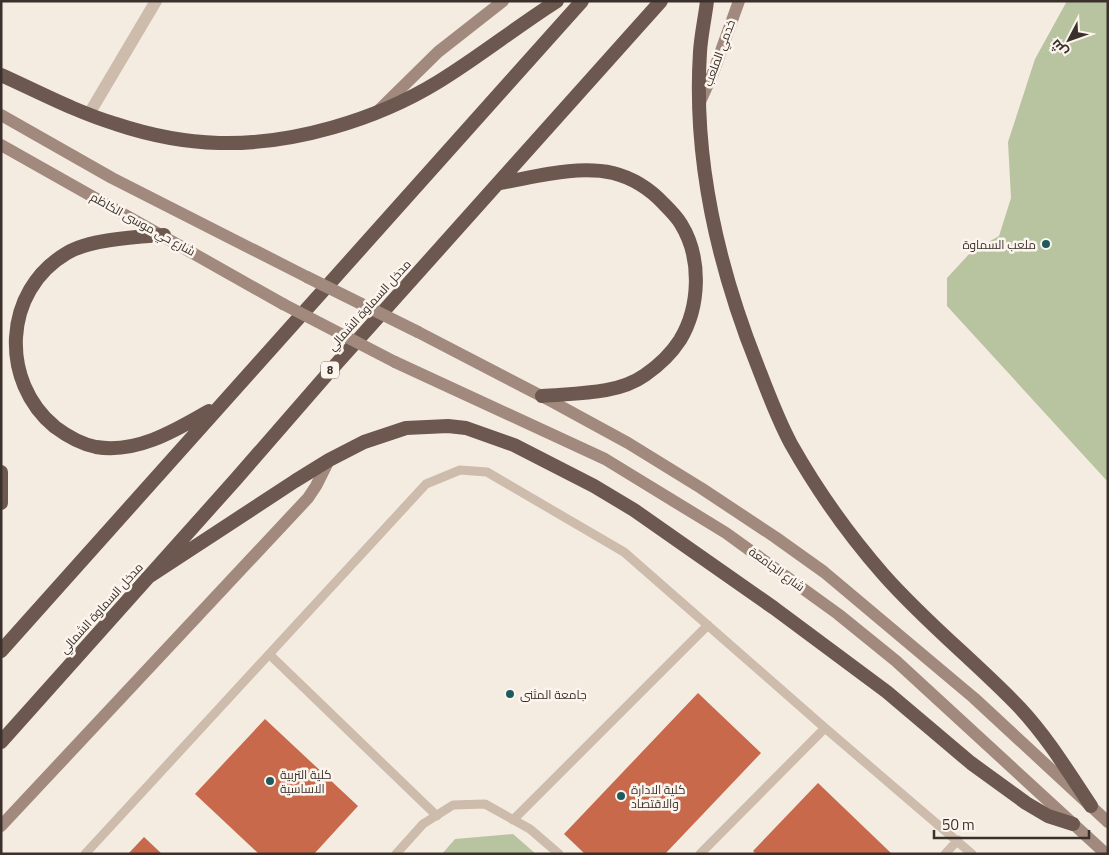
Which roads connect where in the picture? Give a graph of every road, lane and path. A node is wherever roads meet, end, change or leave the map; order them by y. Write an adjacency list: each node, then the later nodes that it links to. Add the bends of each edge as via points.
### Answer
1 (156, 1): 12 (street)
2 (503, 1): 10 (main road, via 438,52)
3 (557, 1): 10 (highway, via 437,83)
4 (582, 1): 18 (highway)
5 (661, 1): 14 (highway, مدخل السماوة الشمالي / 8)
6 (707, 1): 9 (highway, via 700,50)
7 (739, 1): 9 (main road, خدمي الملعب)
8 (1, 75): 12 (highway)
9 (699, 104): 29 (highway, via 702,155 720,255 740,322 790,442 827,502 883,574 1020,709 1052,747)
10 (376, 113): 12 (highway, via 282,138 220,143 154,134)
11 (1, 114): 17 (main road, bridge, via 112,178)
12 (89, 114)
13 (1, 144): 15 (main road, شارع حي موسى الكاظم)
14 (500, 183): 17 (highway, via 575,170 596,170 631,179 656,196 681,224 694,259 696,290 693,309 680,340 660,362 629,384); 23 (highway, مدخل السماوة الشمالي / 8)
15 (164, 235): 16 (main road, شارع حي موسى الكاظم, bridge, via 283,304); 18 (highway, via 86,246 68,252 43,271 23,298 13,332 20,386 49,423 66,435 96,447 131,446 148,441 175,431)
16 (395, 362): 33 (main road, شارع الجامعة, via 604,459 726,533 838,614 896,661)
17 (542, 396): 29 (main road, via 701,488 824,572 974,698)
18 (221, 404): 25 (highway)
19 (329, 460): 23 (highway); 33 (highway, via 364,442 406,428 424,426 466,428 514,445 634,510 879,686 971,763 1026,803 1048,816); 34 (main road, via 308,498)
20 (1, 472): 21 (highway)
21 (2, 497): 22 (highway)
22 (1, 503)
23 (147, 578): 28 (highway, مدخل السماوة الشمالي / 8)
24 (708, 626): 26 (lane, via 624,552 487,472 460,470 426,484); 27 (lane); 31 (lane)
25 (1, 651)
26 (269, 654): 30 (lane); 36 (lane)
27 (825, 728): 35 (lane); 39 (lane)
28 (1, 742)
29 (1091, 806): 32 (main road)
30 (437, 816): 31 (lane, via 453,805 484,804); 37 (lane, via 423,824)
31 (513, 820): 38 (lane, via 530,829)
32 (1108, 822)
33 (1073, 824): 42 (main road, شارع الجامعة)
34 (1, 826)
35 (958, 840): 40 (lane); 41 (lane)
36 (85, 854)
37 (396, 854)
38 (559, 854)
39 (700, 854)
40 (945, 854)
41 (972, 854)
42 (1106, 854)

